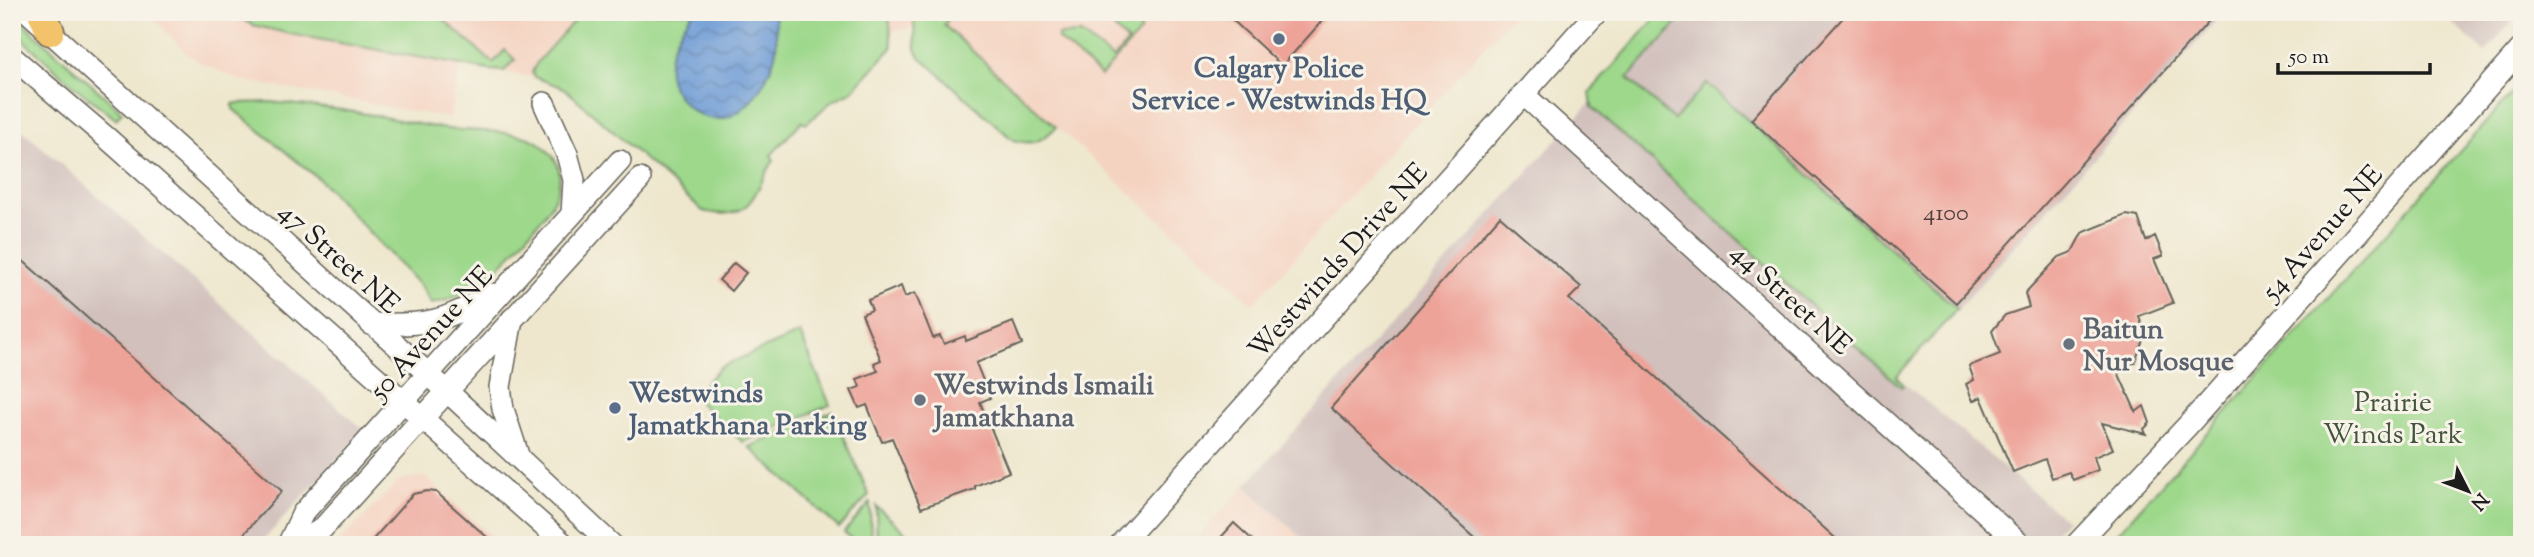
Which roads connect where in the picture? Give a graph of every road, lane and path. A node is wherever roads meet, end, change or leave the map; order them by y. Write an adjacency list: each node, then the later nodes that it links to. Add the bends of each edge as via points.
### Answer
1 (28, 12): 3 (street, 47 Street NE)
2 (1597, 12): 6 (street, Westwinds Drive NE)
3 (46, 22): 13 (street, 47 Street NE)
4 (2522, 48): 25 (street, 54 Avenue NE)
5 (12, 57): 16 (street)
6 (1523, 94): 23 (street, Westwinds Drive NE); 24 (street, 44 Street NE)
7 (544, 103): 10 (street, via 574,180)
8 (620, 161): 10 (street, 50 Avenue NE)
9 (640, 179): 12 (street, 50 Avenue NE)
10 (572, 214): 11 (street, 50 Avenue NE)
11 (512, 283): 13 (street, via 459,314 432,322); 14 (street, 50 Avenue NE)
12 (512, 320): 15 (street, 50 Avenue NE); 18 (street, via 500,387)
13 (371, 324): 14 (street, 47 Street NE)
14 (429, 375): 15 (street, 47 Street NE); 16 (street, 50 Avenue NE)
15 (447, 391): 17 (street, 50 Avenue NE); 18 (street, 47 Street NE)
16 (404, 403): 17 (street); 19 (street, 50 Avenue NE, via 303,513)
17 (422, 419): 20 (street, 50 Avenue NE, via 322,529); 21 (street)
18 (519, 457): 22 (street, 47 Street NE)
19 (288, 545)
20 (296, 545)
21 (565, 545)
22 (612, 545)
23 (1120, 545)
24 (2021, 545)
25 (2076, 545)

